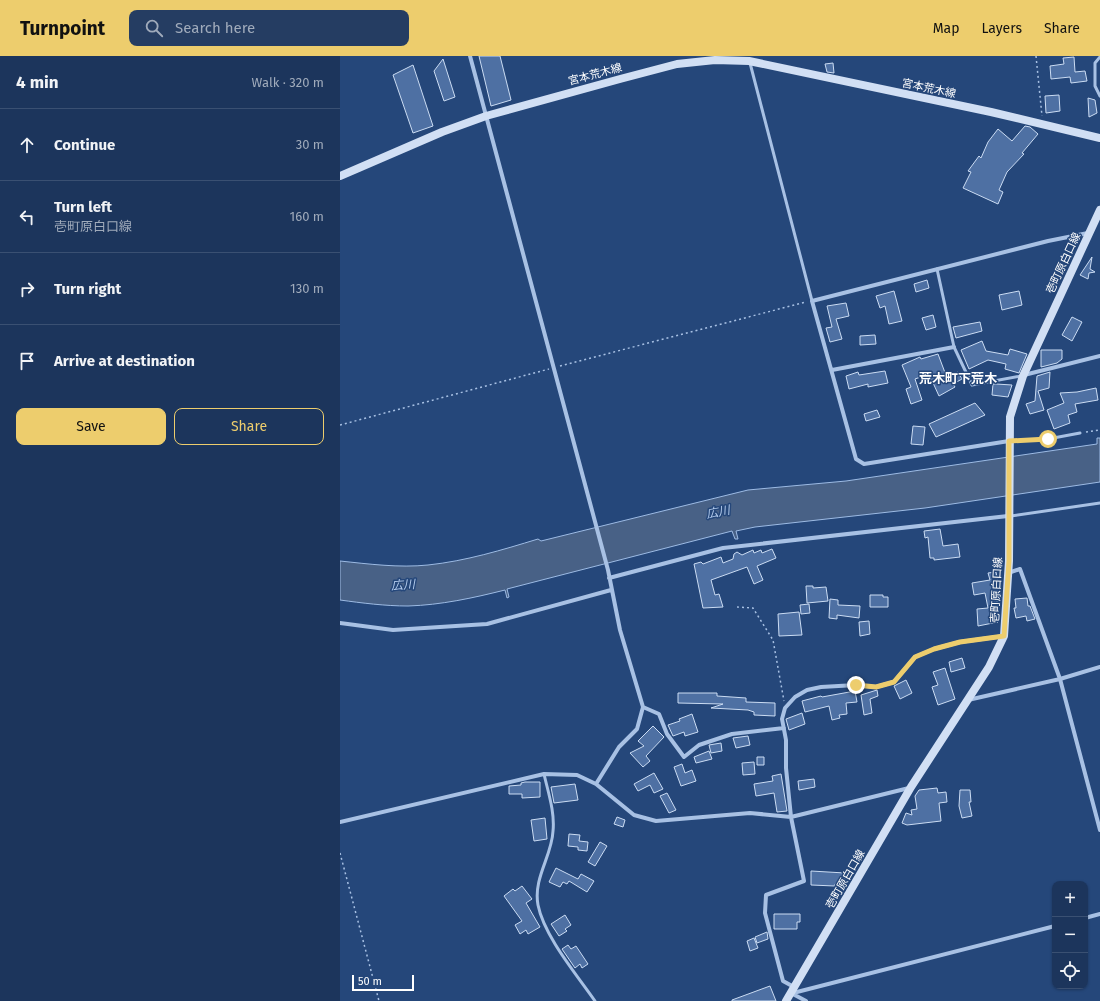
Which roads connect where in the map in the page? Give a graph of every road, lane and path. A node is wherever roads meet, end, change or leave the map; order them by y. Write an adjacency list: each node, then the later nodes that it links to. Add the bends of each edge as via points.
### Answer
1 (470, 56): 7 (street)
2 (1036, 56): 8 (path)
3 (1100, 57): 6 (lane, via 1095,63 1095,86)
4 (717, 58): 5 (main road, 宮本荒木線); 7 (main road, 宮本荒木線, via 677,64)
5 (750, 61): 8 (main road, 宮本荒木線); 14 (lane)
6 (1100, 96)
7 (486, 116): 10 (main road, 宮本荒木線); 17 (street)
8 (1043, 124): 9 (main road, 宮本荒木線)
9 (1100, 138)
10 (340, 176)
11 (1100, 210): 12 (main road, 壱町原白口線)
12 (1088, 233): 13 (street); 19 (main road, 壱町原白口線)
13 (937, 269): 14 (street); 15 (lane)
14 (812, 301): 17 (path); 18 (street)
15 (954, 347): 18 (street); 19 (lane, via 972,385)
16 (1100, 356): 19 (street)
17 (553, 368): 20 (path); 27 (street)
18 (832, 370): 23 (street, via 856,459 864,464)
19 (1023, 376): 23 (main road, 壱町原白口線, via 1010,417)
20 (340, 425)
21 (1100, 430): 22 (path)
22 (1080, 434): 23 (lane)
23 (1009, 444): 25 (main road, 壱町原白口線)
24 (1100, 503): 25 (lane)
25 (1008, 516): 26 (main road, 壱町原白口線); 27 (street, via 723,548)
26 (1008, 573): 31 (main road, 壱町原白口線); 33 (street, via 1020,569)
27 (609, 578): 28 (street)
28 (611, 590): 30 (street, via 487,624 393,630); 35 (street)
29 (737, 607): 36 (path, via 753,608 773,640)
30 (340, 623)
31 (1004, 636): 34 (main road, 壱町原白口線, via 989,667); 36 (street, via 960,642 934,649 915,657 894,682 876,687 856,685 807,690 795,697)
32 (1100, 667): 33 (street)
33 (1060, 679): 34 (street); 43 (street)
34 (967, 700): 40 (main road, 壱町原白口線)
35 (643, 707): 37 (street, via 659,714 667,734 684,757 699,745 732,734); 39 (street, via 637,729 619,747)
36 (785, 708): 37 (street, via 782,719)
37 (784, 728): 41 (street)
38 (544, 774): 39 (street, via 577,775); 42 (street); 50 (lane, via 552,806 553,832 539,879 538,905 553,941)
39 (596, 784): 41 (street, via 634,815 656,821 750,813)
40 (911, 787): 41 (street); 48 (main road, 壱町原白口線)
41 (791, 817): 48 (street, via 804,882 766,896 765,913 783,981)
42 (340, 822)
43 (1100, 830)
44 (340, 853): 49 (path)
45 (1100, 914): 46 (street)
46 (1088, 917)
47 (1052, 927): 48 (street)
48 (792, 990): 51 (main road, 壱町原白口線); 52 (street)
49 (379, 1001)
50 (595, 1001)
51 (786, 1001)
52 (806, 1001)

